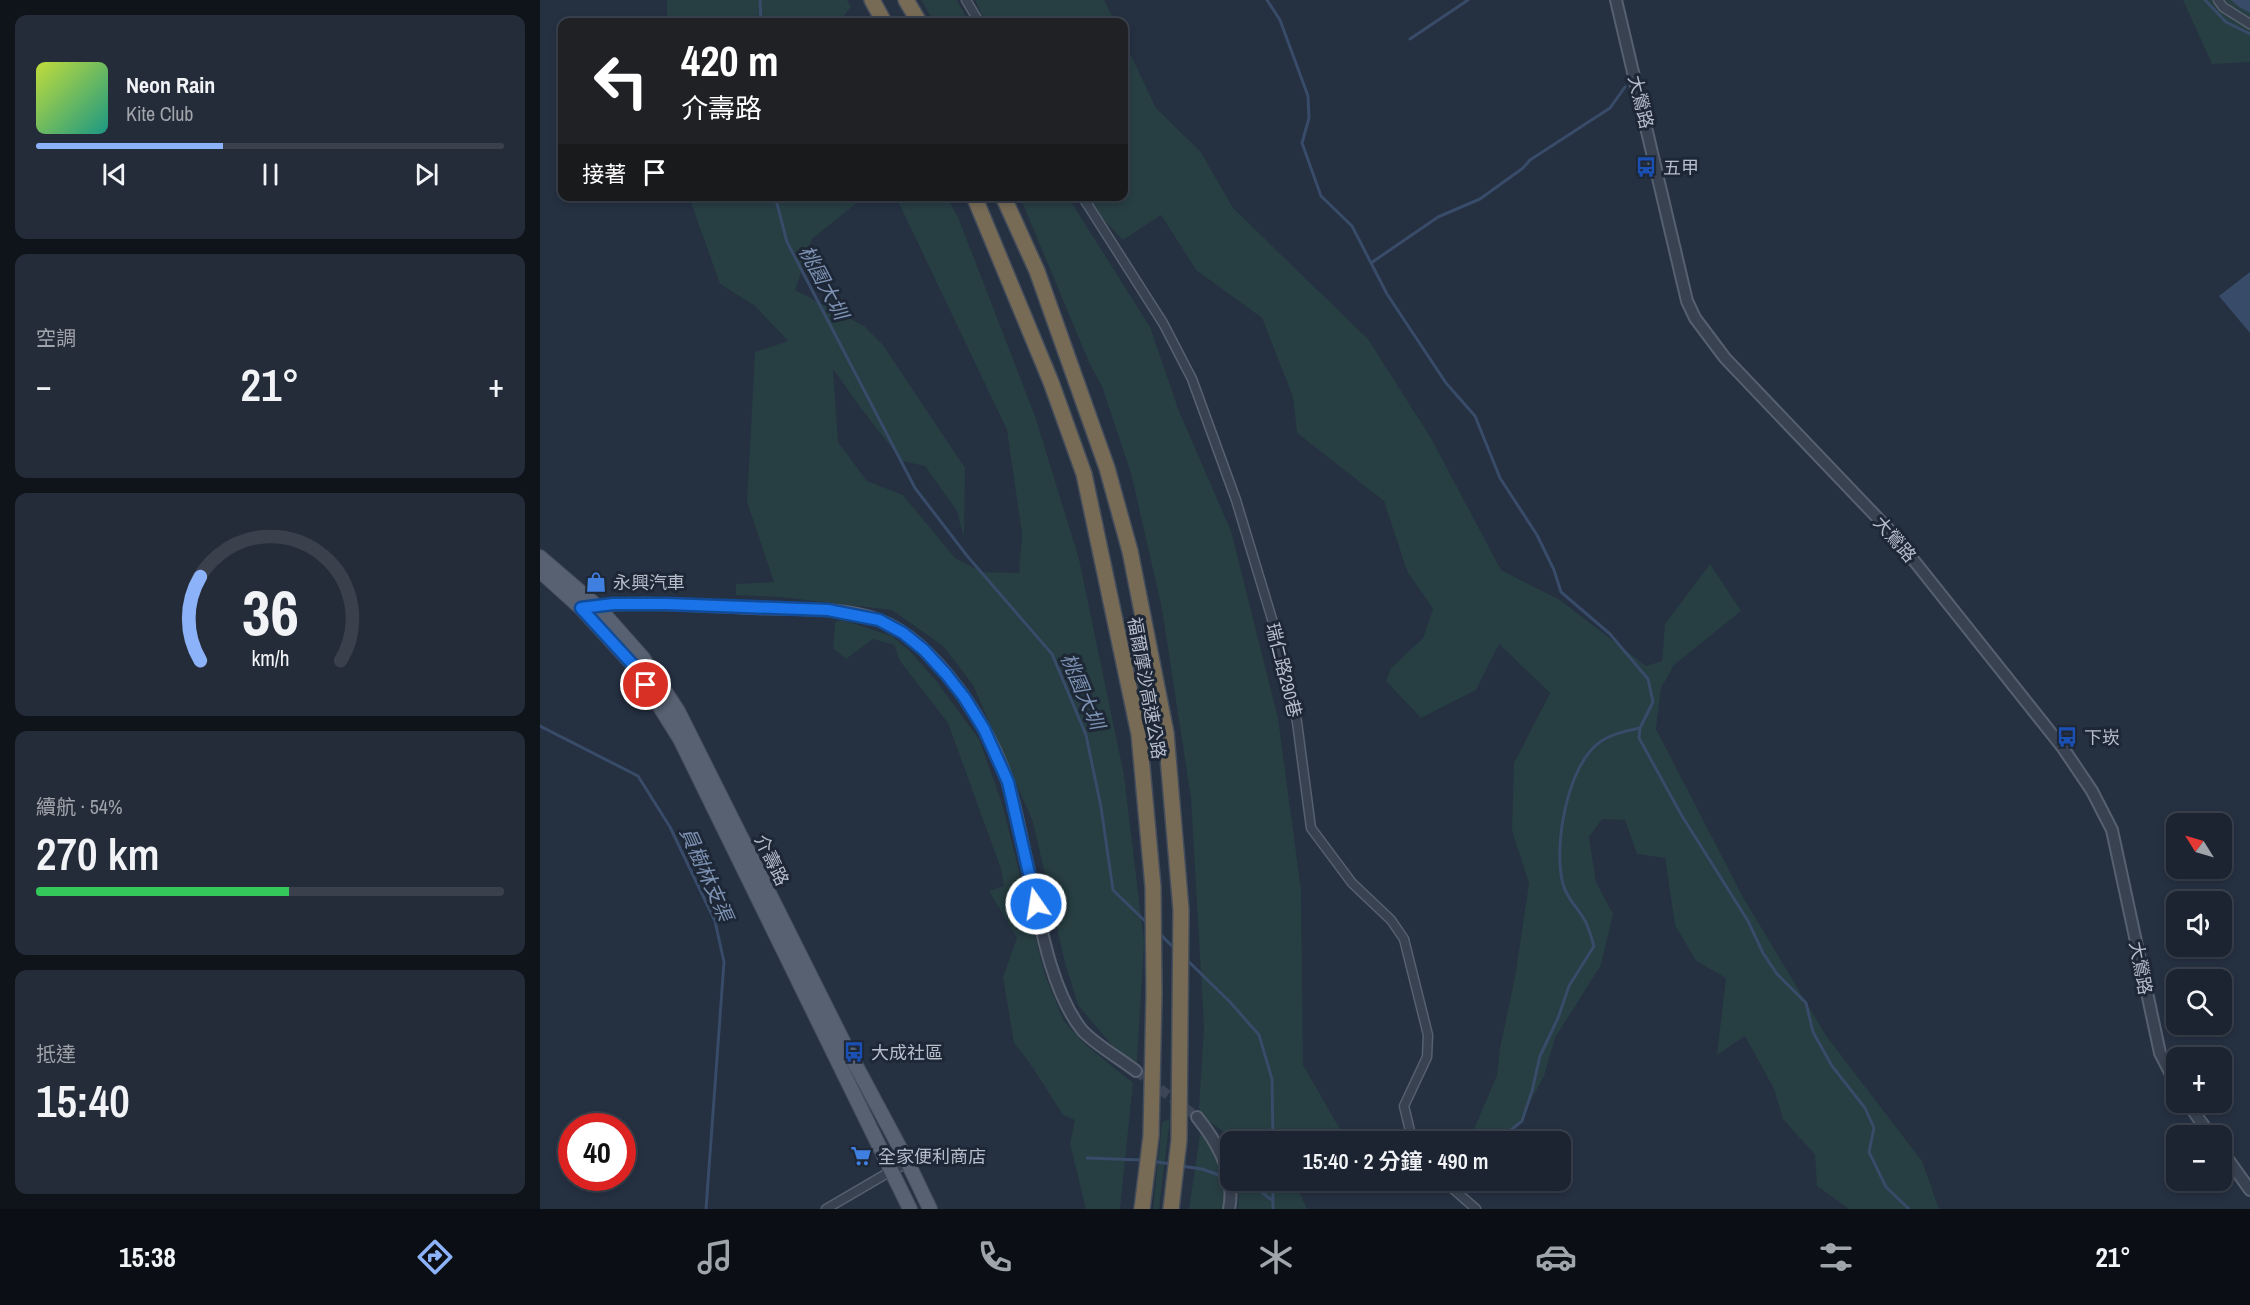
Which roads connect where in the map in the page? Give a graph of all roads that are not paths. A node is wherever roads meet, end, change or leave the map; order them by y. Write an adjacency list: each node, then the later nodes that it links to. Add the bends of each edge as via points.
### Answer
1 (872, 0): 6 (highway)
2 (906, 0): 7 (highway)
3 (966, 0): 8 (street)
4 (1616, 0): 17 (street, 大鶯路, via 1687,301 1695,318 1725,358 1892,533 2092,791 2112,831 2160,1053)
5 (2218, 0): 9 (street)
6 (882, 18)
7 (917, 18)
8 (976, 18)
9 (2250, 24)
10 (976, 201): 29 (highway, 福爾摩沙高速公路, via 1051,381 1084,474 1139,734 1154,887 1151,1136)
11 (1005, 201): 30 (highway, 福爾摩沙高速公路, via 1037,271 1107,468 1130,551 1166,733 1181,910 1179,1140)
12 (1085, 201): 20 (street, 瑞仁路290巷, via 1168,332 1192,379 1236,500 1275,629 1297,722 1311,828 1352,883 1391,920 1404,939 1428,1035 1427,1058 1404,1106)
13 (540, 557): 15 (main road, 介壽路)
14 (540, 571): 16 (main road, 介壽路)
15 (597, 606): 16 (street); 18 (street, via 666,604 828,610 879,620 924,650 964,697 984,729 1008,782 1044,940 1062,997 1083,1031); 21 (main road, 介壽路, via 643,658 678,711)
16 (581, 608): 23 (main road, 介壽路, via 635,667 680,739)
17 (2166, 1065)
18 (1136, 1071)
19 (1197, 1117): 31 (street, via 1214,1138 1228,1174 1232,1194)
20 (1410, 1131)
21 (908, 1163): 23 (street); 28 (main road, 介壽路)
22 (2232, 1165): 24 (street)
23 (891, 1171): 26 (street); 27 (main road, 介壽路)
24 (2250, 1190)
25 (1456, 1191): 32 (street)
26 (826, 1209)
27 (910, 1209)
28 (930, 1209)
29 (1142, 1209)
30 (1171, 1209)
31 (1229, 1209)
32 (1476, 1209)

